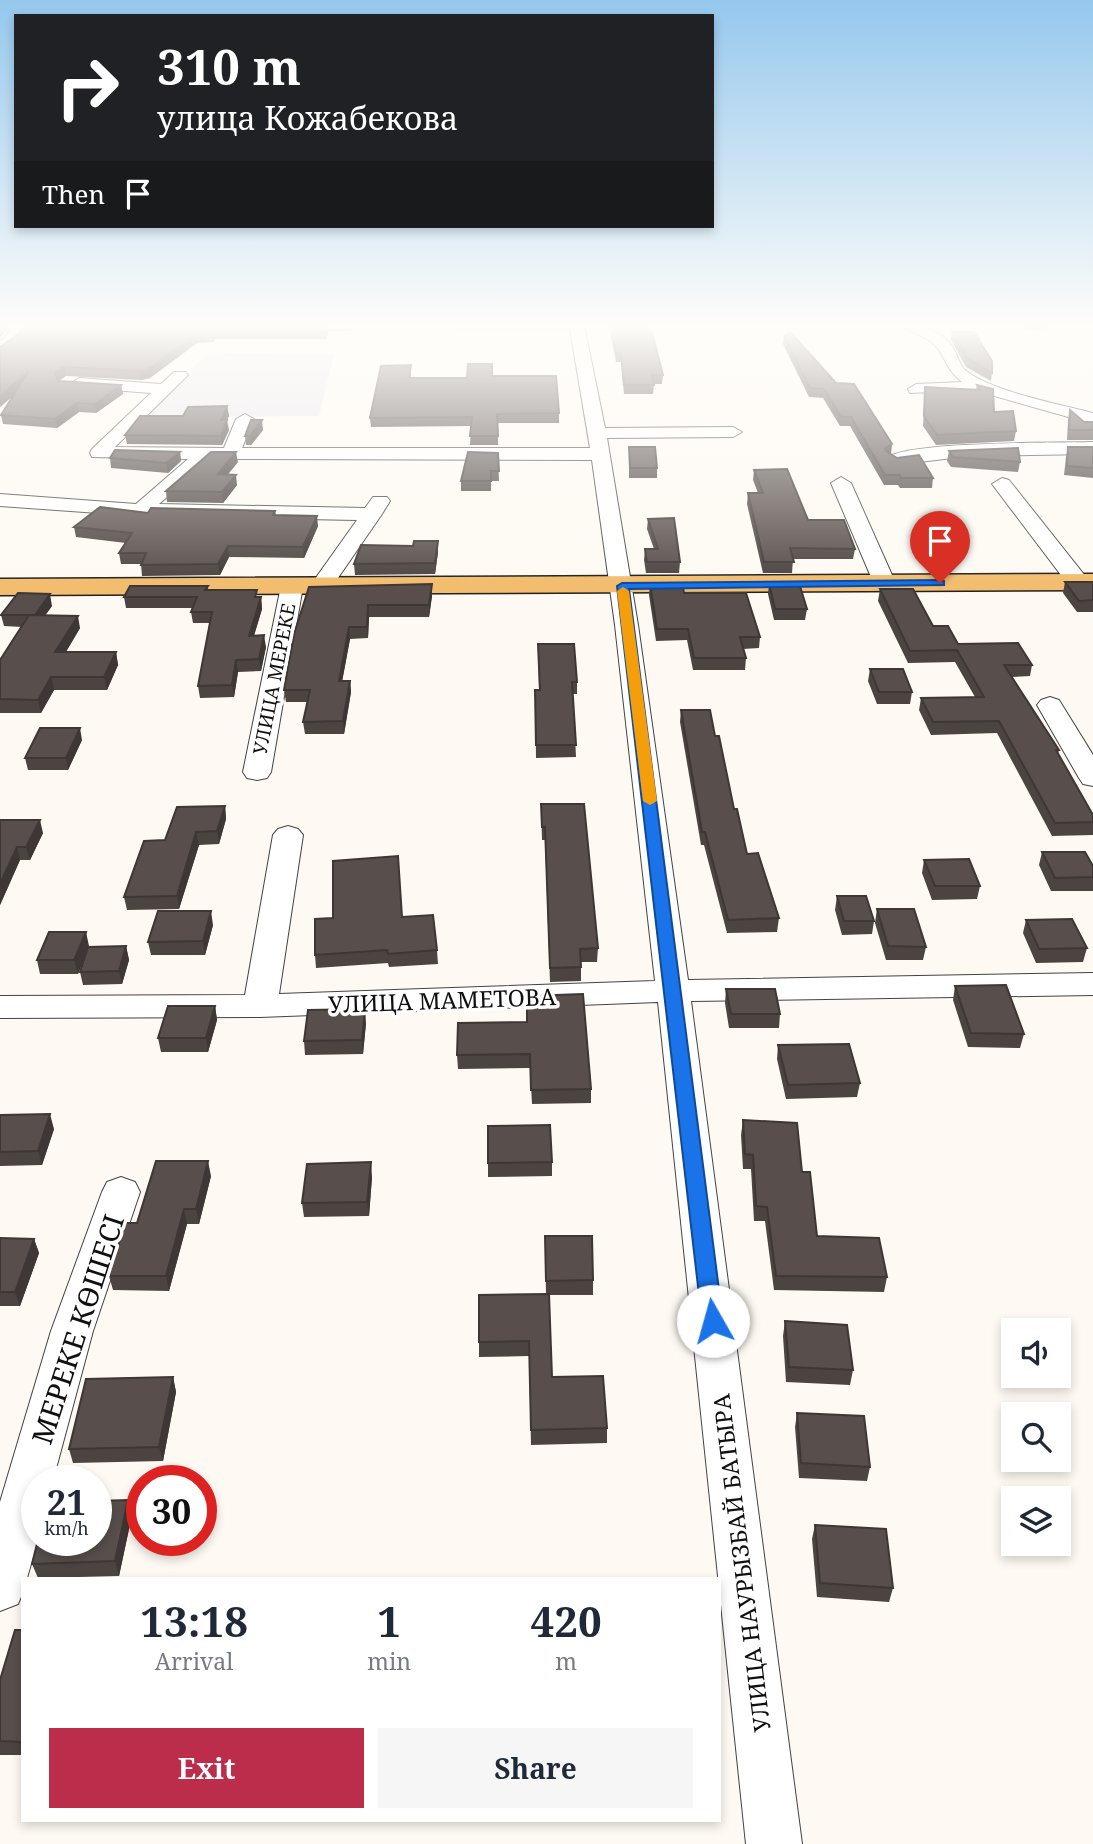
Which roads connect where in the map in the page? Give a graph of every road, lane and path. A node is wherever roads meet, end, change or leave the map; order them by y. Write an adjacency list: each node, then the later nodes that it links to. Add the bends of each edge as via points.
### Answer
1 (142, 411): 9 (street, via 99,453)
2 (594, 411): 7 (street, УЛИЦА НАУРЫЗБАЙ БАТЫРА)
3 (1063, 411): 5 (street)
4 (245, 419): 10 (street)
5 (1093, 419)
6 (733, 432): 7 (street)
7 (598, 433): 11 (street, УЛИЦА НАУРЫЗБАЙ БАТЫРА)
8 (1093, 448): 12 (street, via 1017,448)
9 (205, 454): 10 (street); 16 (street)
10 (230, 454): 11 (street)
11 (602, 454): 21 (street, УЛИЦА НАУРЫЗБАЙ БАТЫРА)
12 (895, 459)
13 (842, 483): 18 (street)
14 (1002, 484): 17 (street)
15 (0, 500): 16 (street)
16 (141, 510): 20 (street, via 376,507)
17 (1085, 582): 18 (main road)
18 (885, 584): 21 (main road)
19 (292, 586): 20 (main road); 22 (main road); 24 (street, УЛИЦА МЕРЕКЕ)
20 (321, 586): 21 (main road)
21 (622, 586): 28 (street, УЛИЦА НАУРЫЗБАЙ БАТЫРА)
22 (0, 587)
23 (1049, 705): 25 (street)
24 (257, 772)
25 (1093, 778)
26 (288, 835): 29 (street)
27 (1093, 984): 28 (street, УЛИЦА МАМЕТОВА)
28 (674, 991): 29 (street, УЛИЦА МАМЕТОВА); 33 (street, УЛИЦА НАУРЫЗБАЙ БАТЫРА)
29 (260, 1006): 30 (street, УЛИЦА МАМЕТОВА)
30 (0, 1007)
31 (121, 1192): 32 (street, МЕРЕКЕ КӨШЕСІ, via 72,1331)
32 (0, 1587)
33 (774, 1844)

